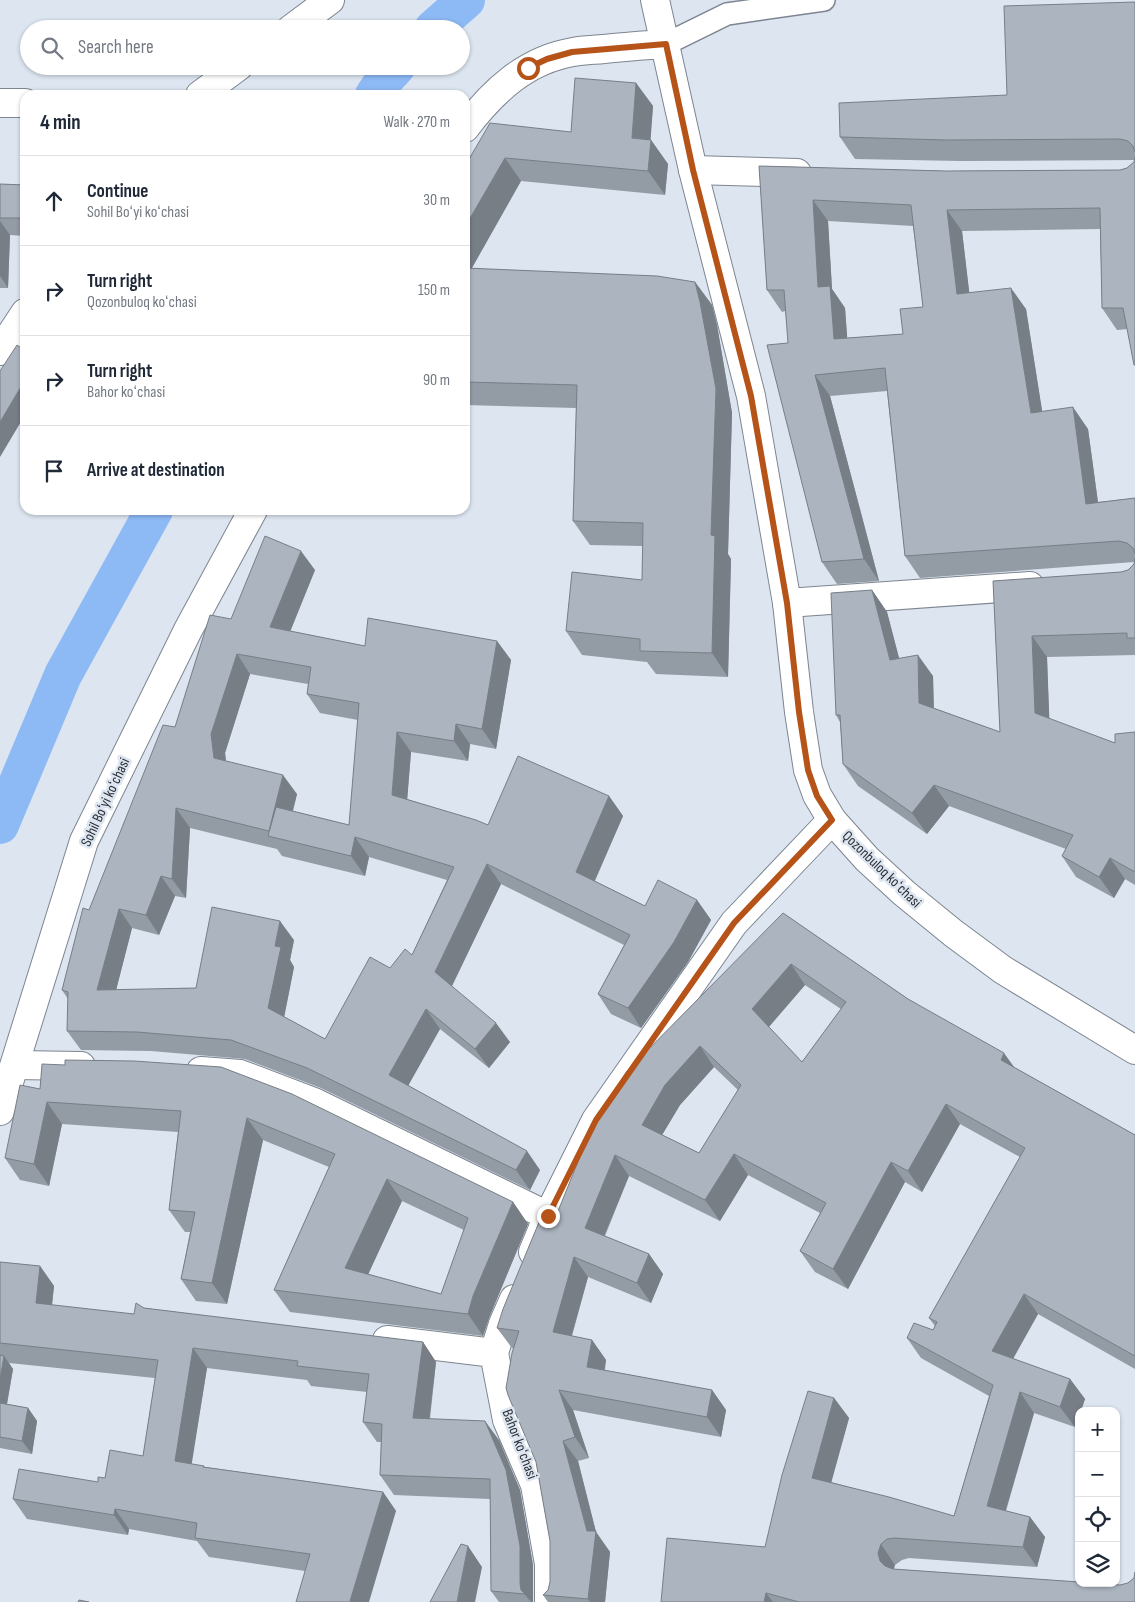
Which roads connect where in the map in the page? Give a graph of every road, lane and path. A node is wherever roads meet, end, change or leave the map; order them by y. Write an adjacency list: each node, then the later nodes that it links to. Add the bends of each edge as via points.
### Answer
1 (330, 0): 4 (street)
2 (656, 0): 5 (street, Qozonbuloq koʻchasi)
3 (824, 0): 5 (lane, via 727,14)
4 (303, 20)
5 (666, 44): 10 (street, via 572,52 547,59 508,81); 11 (street, Qozonbuloq koʻchasi)
6 (227, 75): 7 (street)
7 (207, 90)
8 (0, 103): 9 (street)
9 (20, 103)
10 (470, 122)
11 (693, 170): 12 (street); 17 (street, Qozonbuloq koʻchasi, via 751,396)
12 (822, 174)
13 (20, 321): 14 (street)
14 (0, 351)
15 (250, 515): 20 (street, Sohil Boʻyi koʻchasi, via 188,630 84,841)
16 (1055, 584): 17 (street)
17 (787, 603): 18 (street, Qozonbuloq koʻchasi, via 808,770 817,796)
18 (832, 820): 19 (street, Qozonbuloq koʻchasi, via 867,859 952,933 1003,970); 24 (street, Bahor koʻchasi, via 734,923 596,1120)
19 (1135, 1050)
20 (14, 1065): 21 (street); 23 (street, Sohil Boʻyi koʻchasi)
21 (101, 1066)
22 (177, 1069): 24 (street, via 240,1074 314,1102)
23 (0, 1111)
24 (548, 1216): 26 (street, Bahor koʻchasi)
25 (366, 1337): 26 (street)
26 (494, 1353): 27 (street, Bahor koʻchasi, via 508,1420 535,1485 549,1564)
27 (549, 1602)

